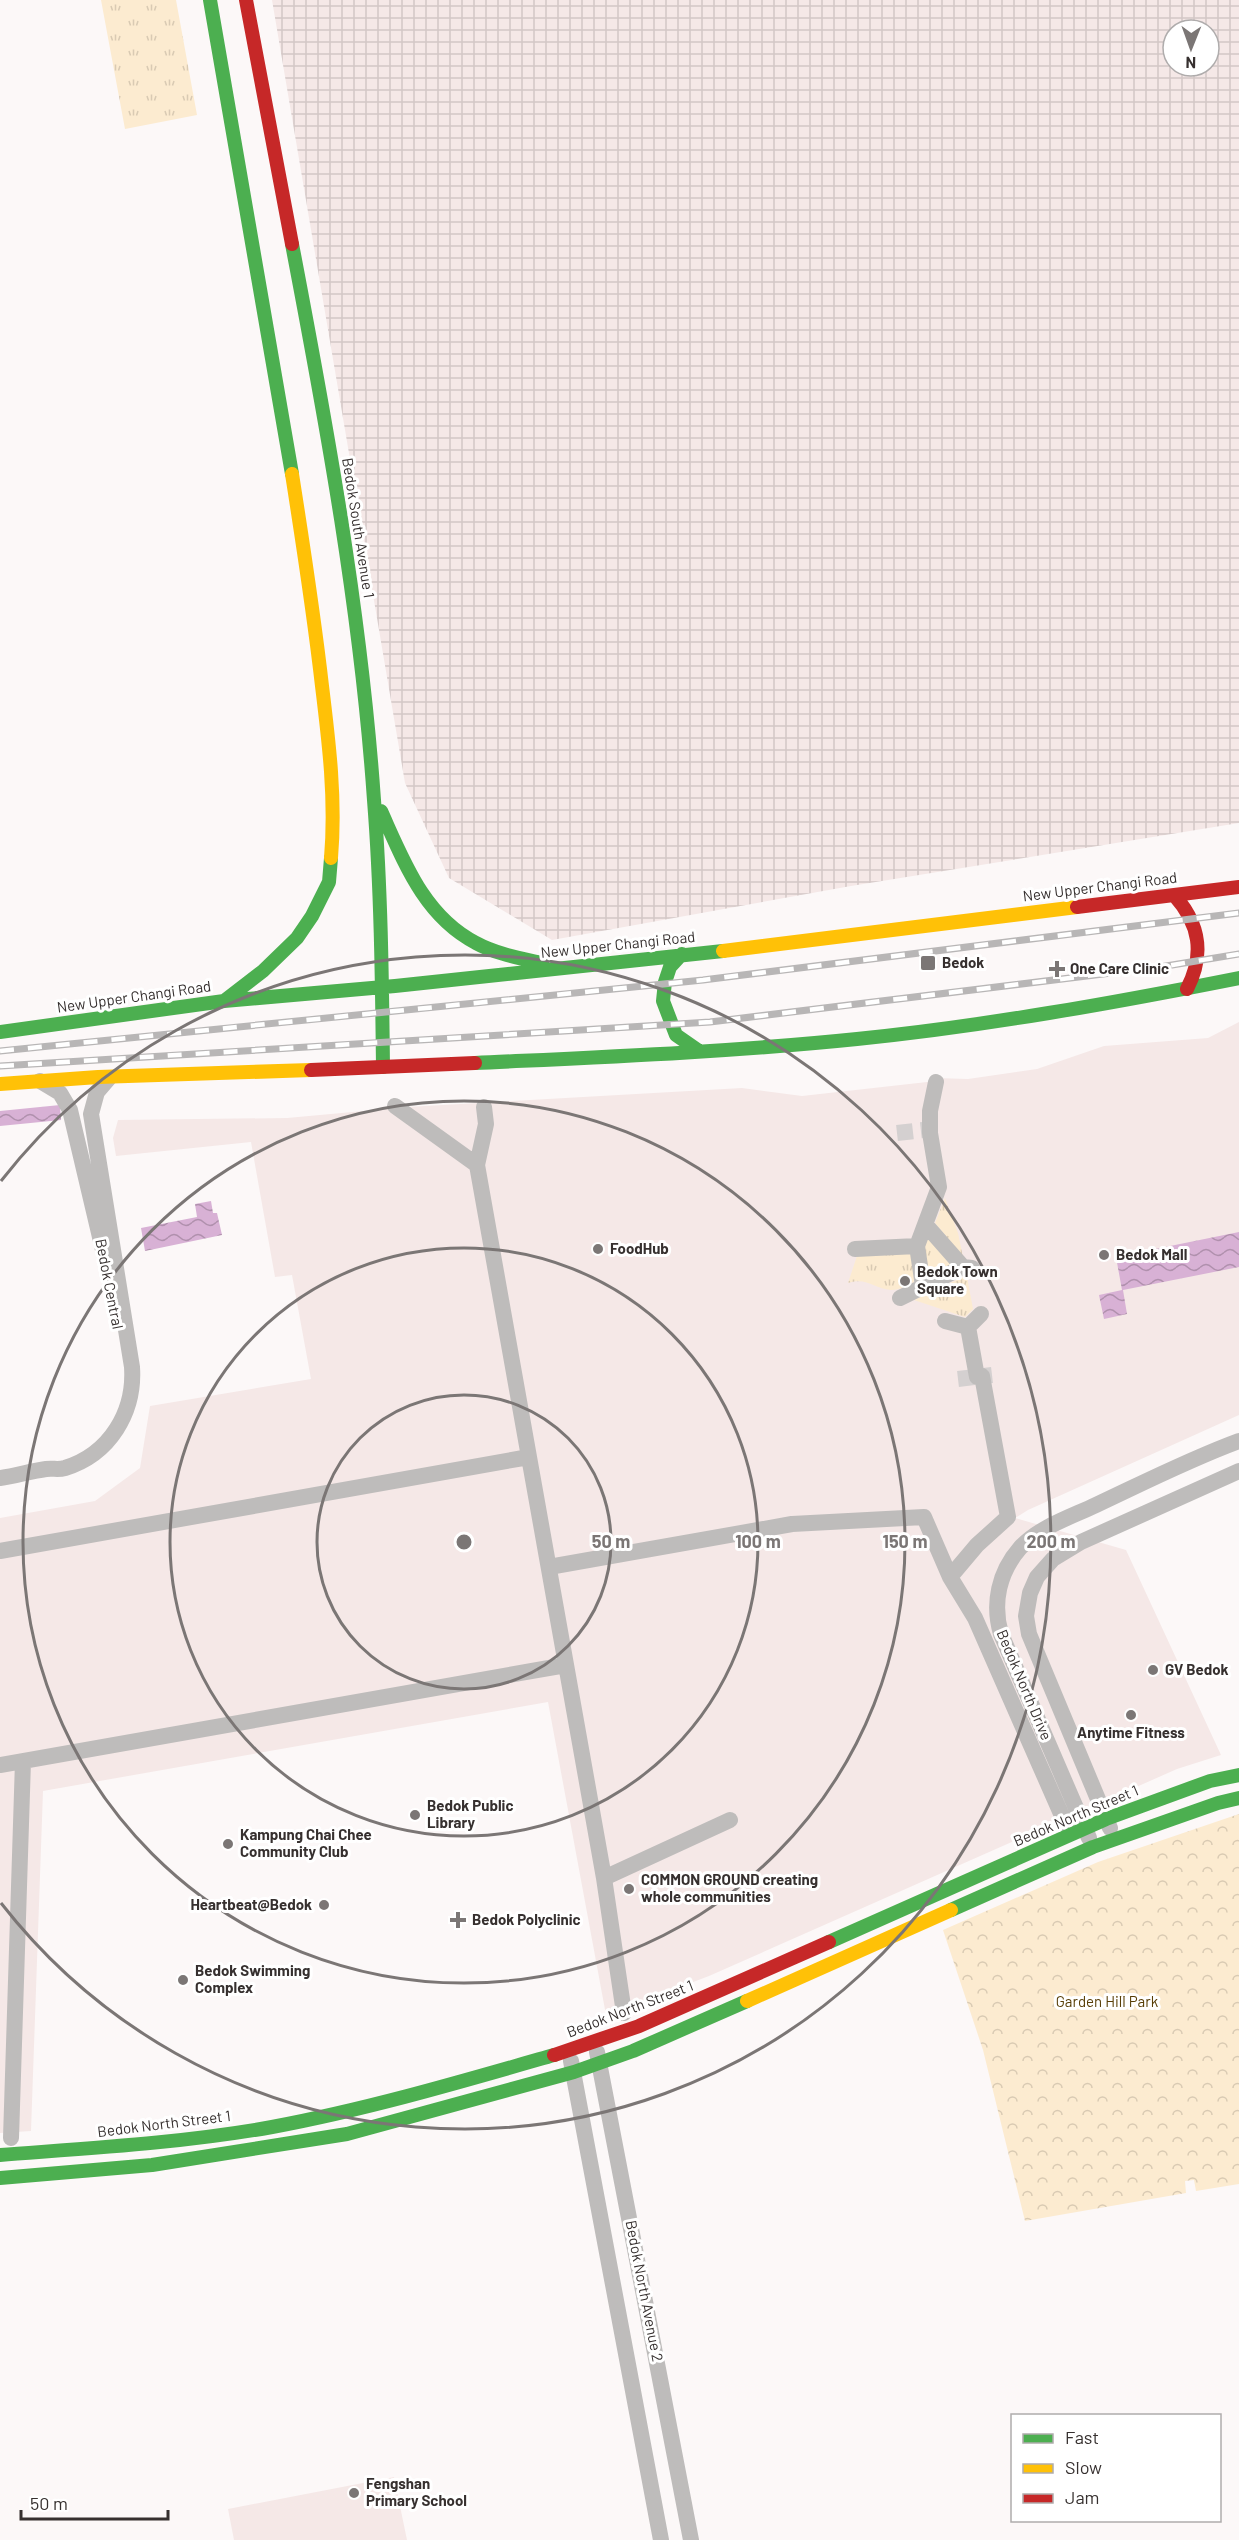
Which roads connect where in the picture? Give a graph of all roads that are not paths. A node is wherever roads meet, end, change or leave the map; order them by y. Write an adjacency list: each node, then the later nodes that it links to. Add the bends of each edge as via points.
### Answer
1 (210, 0): 11 (main road, via 294,485 332,757 334,826 329,882 312,916 263,971)
2 (246, 0): 3 (main road, Bedok South Avenue 1, via 329,446 360,657)
3 (375, 797): 7 (main road, via 423,899 446,925 466,939 514,958); 9 (main road, Bedok South Avenue 1)
4 (1239, 887): 5 (main road, New Upper Changi Road)
5 (1174, 895): 6 (main road, New Upper Changi Road); 10 (main road, via 1191,915 1200,939 1198,965)
6 (682, 954): 7 (main road, New Upper Changi Road); 13 (main road, via 670,967 663,1001 676,1035)
7 (569, 967): 9 (main road, New Upper Changi Road)
8 (1239, 978): 10 (main road)
9 (385, 986): 11 (main road, New Upper Changi Road); 14 (main road, Bedok South Avenue 1)
10 (1187, 989): 13 (main road, via 858,1039)
11 (224, 1001): 12 (main road, New Upper Changi Road)
12 (0, 1032)
13 (699, 1051): 14 (main road)
14 (383, 1067): 15 (main road)
15 (109, 1078): 16 (main road); 32 (street, Bedok Central, via 97,1092 92,1114 132,1367 131,1395 119,1426 99,1450 72,1465)
16 (37, 1080): 18 (main road); 32 (street, Bedok Central, via 57,1090 70,1110 113,1293 126,1375 120,1410 105,1434 83,1453)
17 (936, 1082): 22 (street, via 930,1133 939,1188)
18 (0, 1084)
19 (395, 1106): 21 (street)
20 (484, 1107): 21 (street, via 486,1124)
21 (477, 1165): 31 (street)
22 (926, 1224): 23 (street); 25 (street, via 968,1268)
23 (917, 1246): 24 (street); 25 (street)
24 (855, 1249)
25 (923, 1286): 26 (street)
26 (900, 1298)
27 (981, 1314): 29 (street)
28 (945, 1321): 29 (street)
29 (968, 1327): 37 (street, via 1008,1517)
30 (1239, 1442): 46 (street, Bedok North Drive, via 1209,1452 1035,1534 1011,1559 1002,1578 997,1606 1001,1634)
31 (529, 1457): 35 (street); 36 (street)
32 (48, 1469): 34 (street, Bedok Central)
33 (1239, 1471): 43 (street, Bedok North Drive, via 1081,1542 1048,1563 1032,1587 1026,1616 1030,1639)
34 (0, 1478)
35 (0, 1551)
36 (549, 1567): 37 (street, via 792,1524 924,1517); 38 (street)
37 (950, 1577): 45 (street, via 975,1618)
38 (566, 1665): 39 (street); 49 (street)
39 (23, 1761): 40 (street); 55 (street)
40 (0, 1765)
41 (1239, 1775): 43 (main road, Bedok North Street 1, via 1210,1781)
42 (1239, 1798): 47 (main road)
43 (1106, 1819): 46 (main road, Bedok North Street 1); 47 (street, Bedok North Drive)
44 (730, 1820): 49 (street)
45 (1066, 1825)
46 (1085, 1828): 48 (street, Bedok North Drive); 51 (main road, Bedok North Street 1)
47 (1114, 1839): 48 (main road)
48 (1093, 1847): 53 (main road)
49 (604, 1878): 50 (street)
50 (624, 2013)
51 (594, 2043): 52 (main road, Bedok North Street 1); 53 (street, Bedok North Avenue 2)
52 (569, 2051): 54 (street, Bedok North Avenue 2); 56 (main road, Bedok North Street 1, via 385,2103 270,2127 139,2145)
53 (599, 2064): 54 (main road); 59 (street, Bedok North Avenue 2)
54 (574, 2072): 57 (main road, via 336,2136 152,2165); 58 (street, Bedok North Avenue 2)
55 (11, 2138)
56 (0, 2155)
57 (0, 2178)
58 (661, 2540)
59 (691, 2540)

